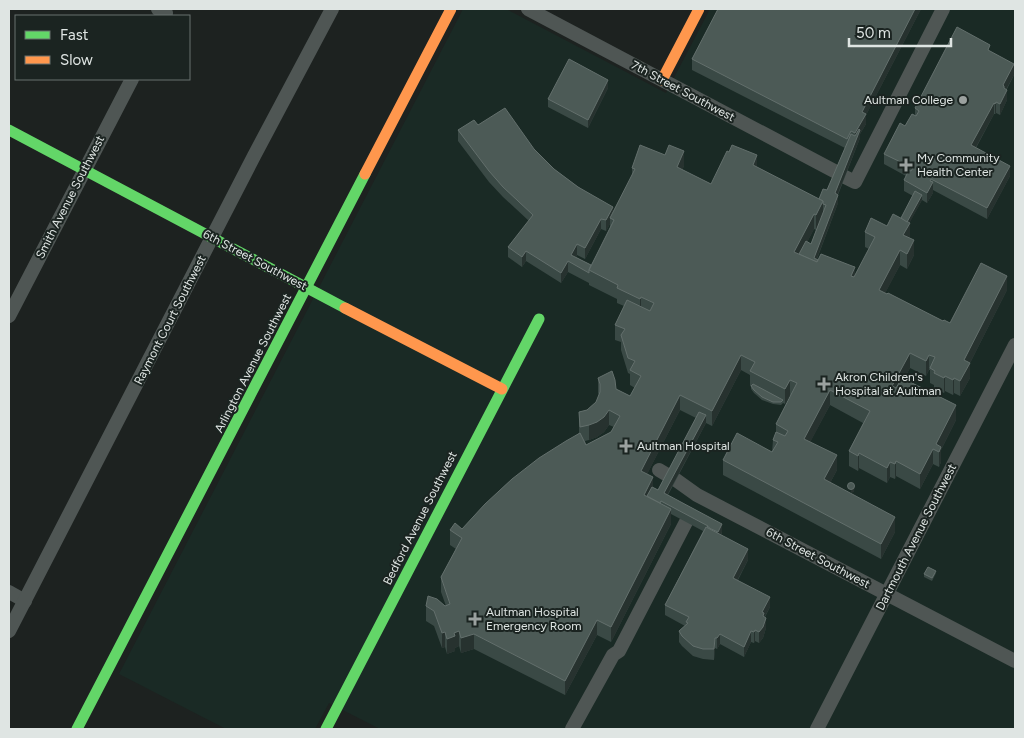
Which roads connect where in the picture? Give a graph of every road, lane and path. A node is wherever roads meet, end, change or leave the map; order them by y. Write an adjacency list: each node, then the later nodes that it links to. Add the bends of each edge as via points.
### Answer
1 (332, 9): 10 (street, Raymont Court Southwest)
2 (451, 9): 11 (street, Arlington Avenue Southwest)
3 (528, 9): 7 (street, 7th Street Southwest)
4 (699, 9): 7 (street)
5 (944, 9): 7 (street, 7th Street Southwest, via 846,177)
6 (131, 80): 9 (street, Smith Avenue Southwest)
7 (662, 80)
8 (9, 130): 9 (street, 6th Street Southwest)
9 (84, 170): 10 (street, 6th Street Southwest); 12 (street, Smith Avenue Southwest)
10 (212, 238): 11 (street, 6th Street Southwest); 20 (street, Raymont Court Southwest)
11 (307, 288): 15 (street, 6th Street Southwest); 23 (street, Arlington Avenue Southwest)
12 (9, 316)
13 (538, 319): 15 (street, Bedford Avenue Southwest)
14 (1015, 345): 19 (street, Dartmouth Avenue Southwest)
15 (502, 389): 24 (street, Bedford Avenue Southwest)
16 (668, 475): 17 (street, 6th Street Southwest)
17 (697, 495): 19 (street, 6th Street Southwest); 25 (street, via 688,519 619,651 612,655)
18 (9, 592): 20 (street)
19 (887, 594): 22 (street, 6th Street Southwest); 26 (street, Dartmouth Avenue Southwest)
20 (25, 601): 21 (street, Raymont Court Southwest)
21 (9, 631)
22 (1015, 661)
23 (78, 729)
24 (326, 729)
25 (572, 729)
26 (817, 729)

